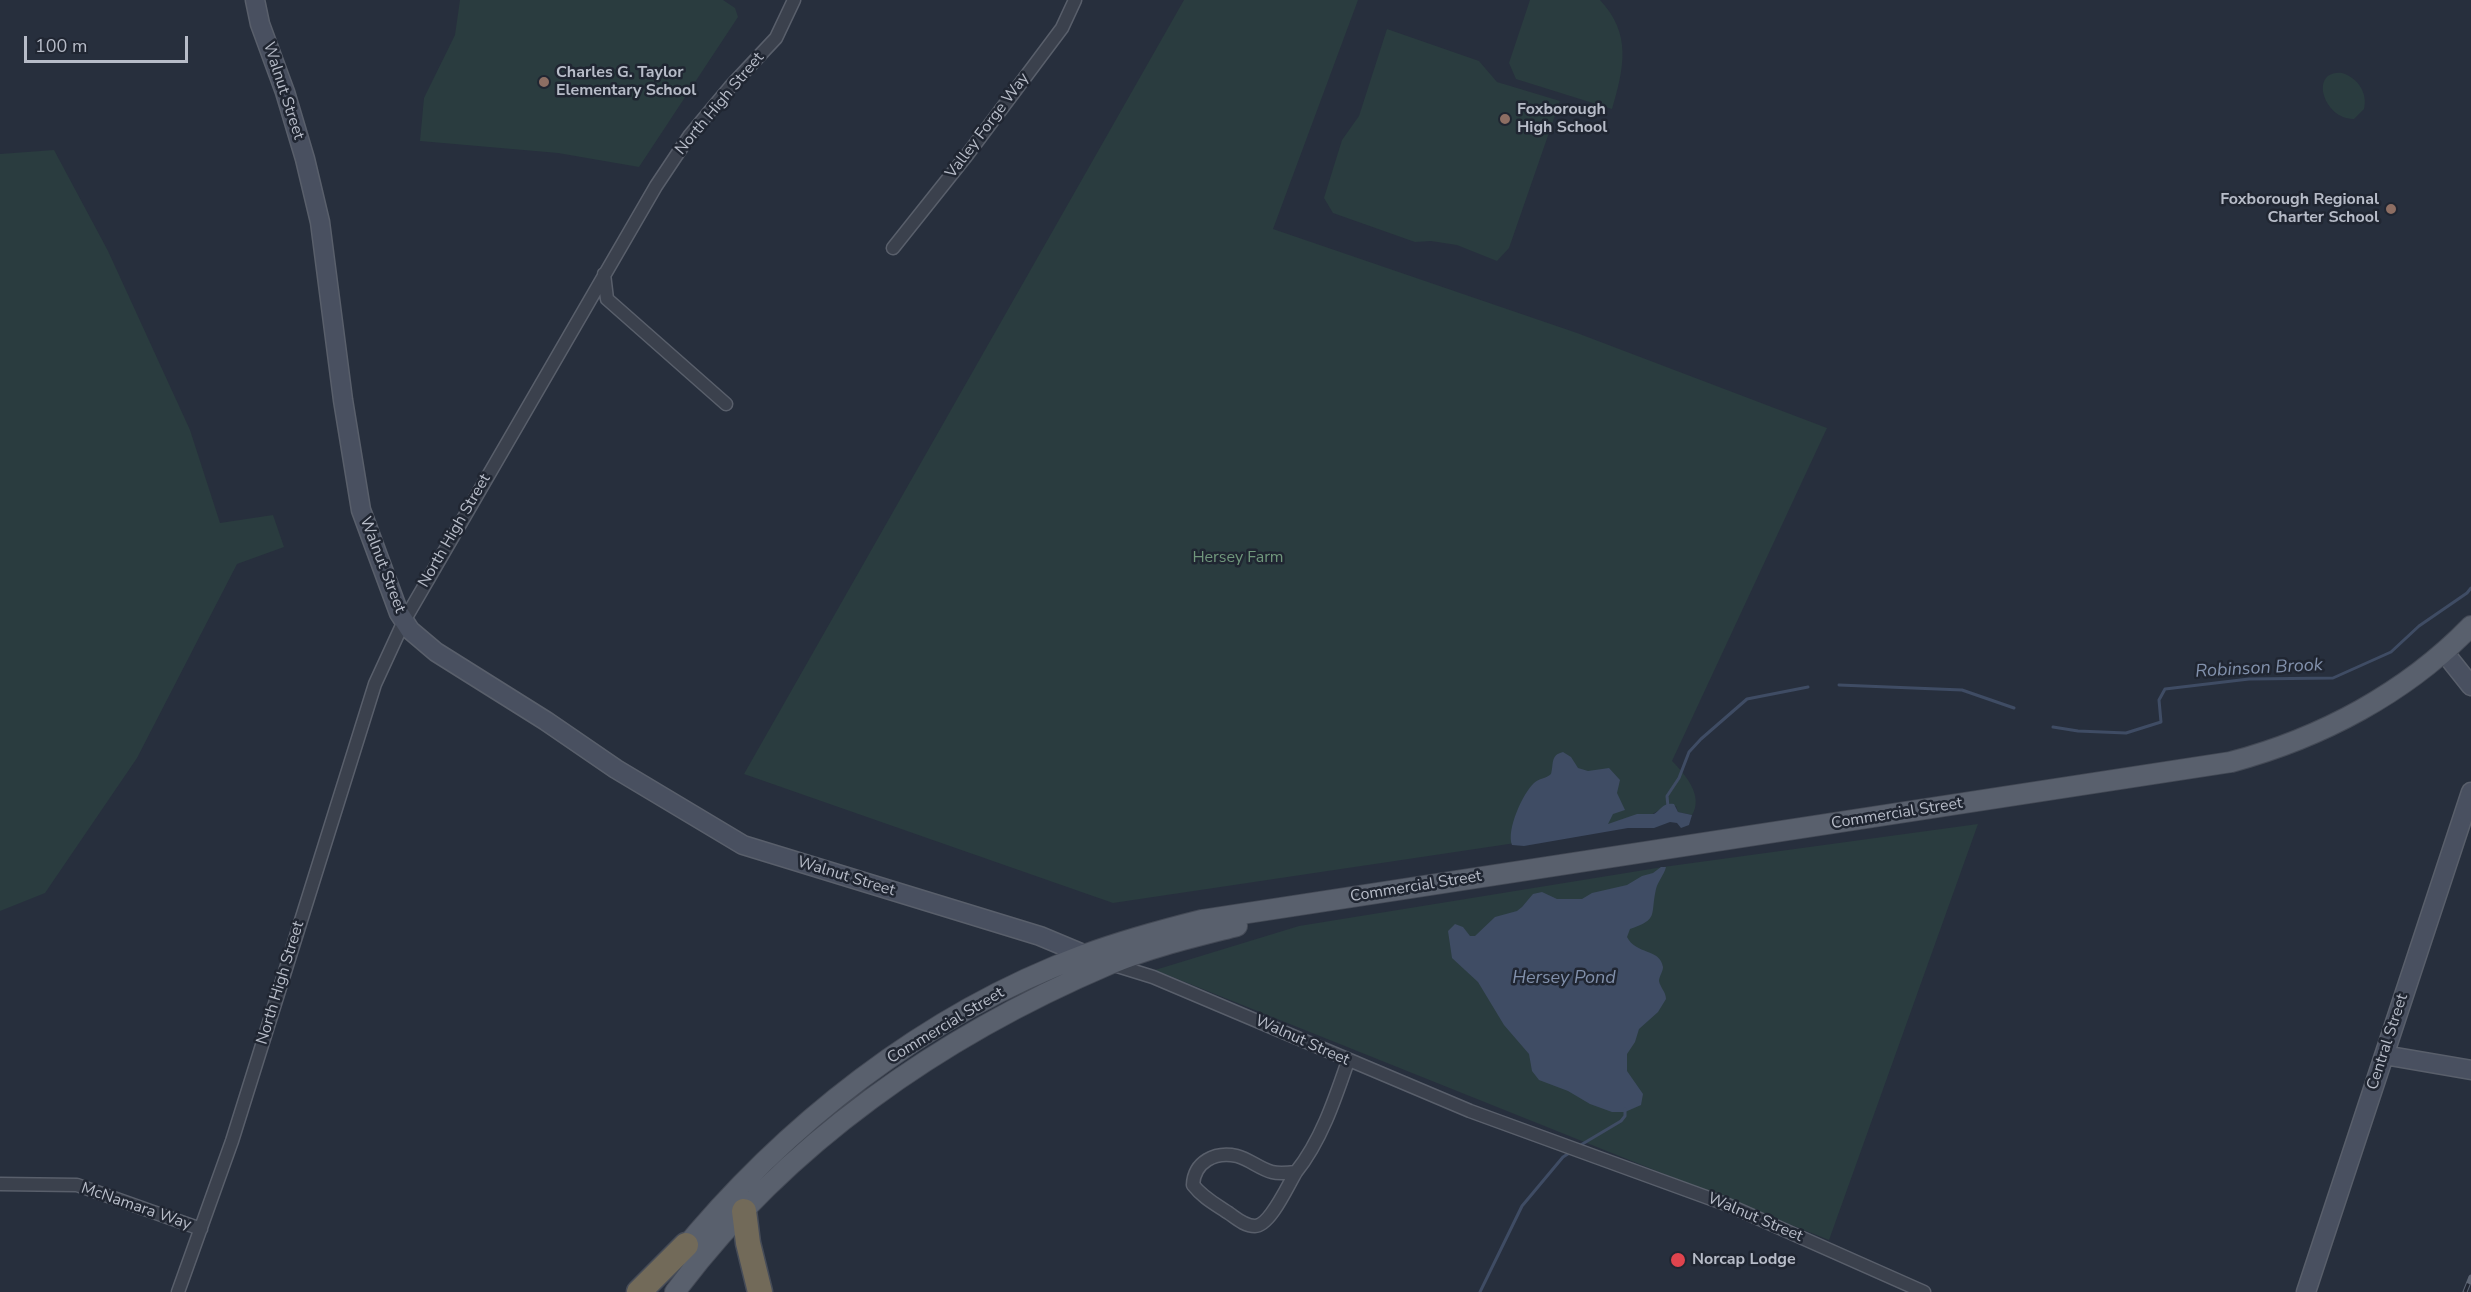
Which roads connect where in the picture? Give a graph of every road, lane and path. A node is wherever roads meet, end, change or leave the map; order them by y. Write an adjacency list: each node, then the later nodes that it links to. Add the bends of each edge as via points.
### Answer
1 (255, 0): 7 (street, Walnut Street, via 302,148 320,222 361,510)
2 (794, 0): 5 (street, North High Street, via 776,38 690,135)
3 (1076, 0): 4 (street, Valley Forge Way, via 1062,28)
4 (893, 248)
5 (604, 274): 6 (street, via 607,299); 7 (street, North High Street)
6 (726, 404)
7 (404, 621): 13 (street, Walnut Street, via 436,652 616,769 743,845 1040,936); 21 (street, North High Street, via 375,684)
8 (2471, 626): 9 (main road)
9 (2444, 652): 10 (street); 12 (main road, Commercial Street, via 2389,693 2343,720 2294,742 2231,762)
10 (2471, 686)
11 (2471, 792): 15 (street, Central Street)
12 (1323, 901): 13 (main road, Commercial Street, via 1202,920); 14 (main road, Commercial Street, via 1157,947)
13 (1084, 955): 14 (street, Walnut Street); 22 (main road, Commercial Street, via 971,1009 861,1079 769,1157)
14 (1111, 964): 16 (street, Walnut Street, via 1153,977); 20 (main road, Commercial Street, via 979,1029 894,1082 816,1142)
15 (2384, 1054): 17 (street); 29 (street, Central Street)
16 (1348, 1061): 18 (street, via 1310,1152); 28 (street, Walnut Street, via 1470,1112 1728,1205)
17 (2471, 1070)
18 (1296, 1172): 18 (street, via 1272,1213 1257,1227 1246,1225 1193,1185 1197,1168 1216,1155 1237,1156 1272,1172)
19 (0, 1184): 21 (street, McNamara Way, via 77,1185)
20 (744, 1211): 26 (main road, Commercial Street); 27 (highway)
21 (201, 1229): 23 (street, North High Street)
22 (686, 1245): 24 (highway); 25 (main road, Commercial Street)
23 (178, 1292)
24 (639, 1292)
25 (650, 1292)
26 (675, 1292)
27 (760, 1292)
28 (1924, 1292)
29 (2306, 1292)

